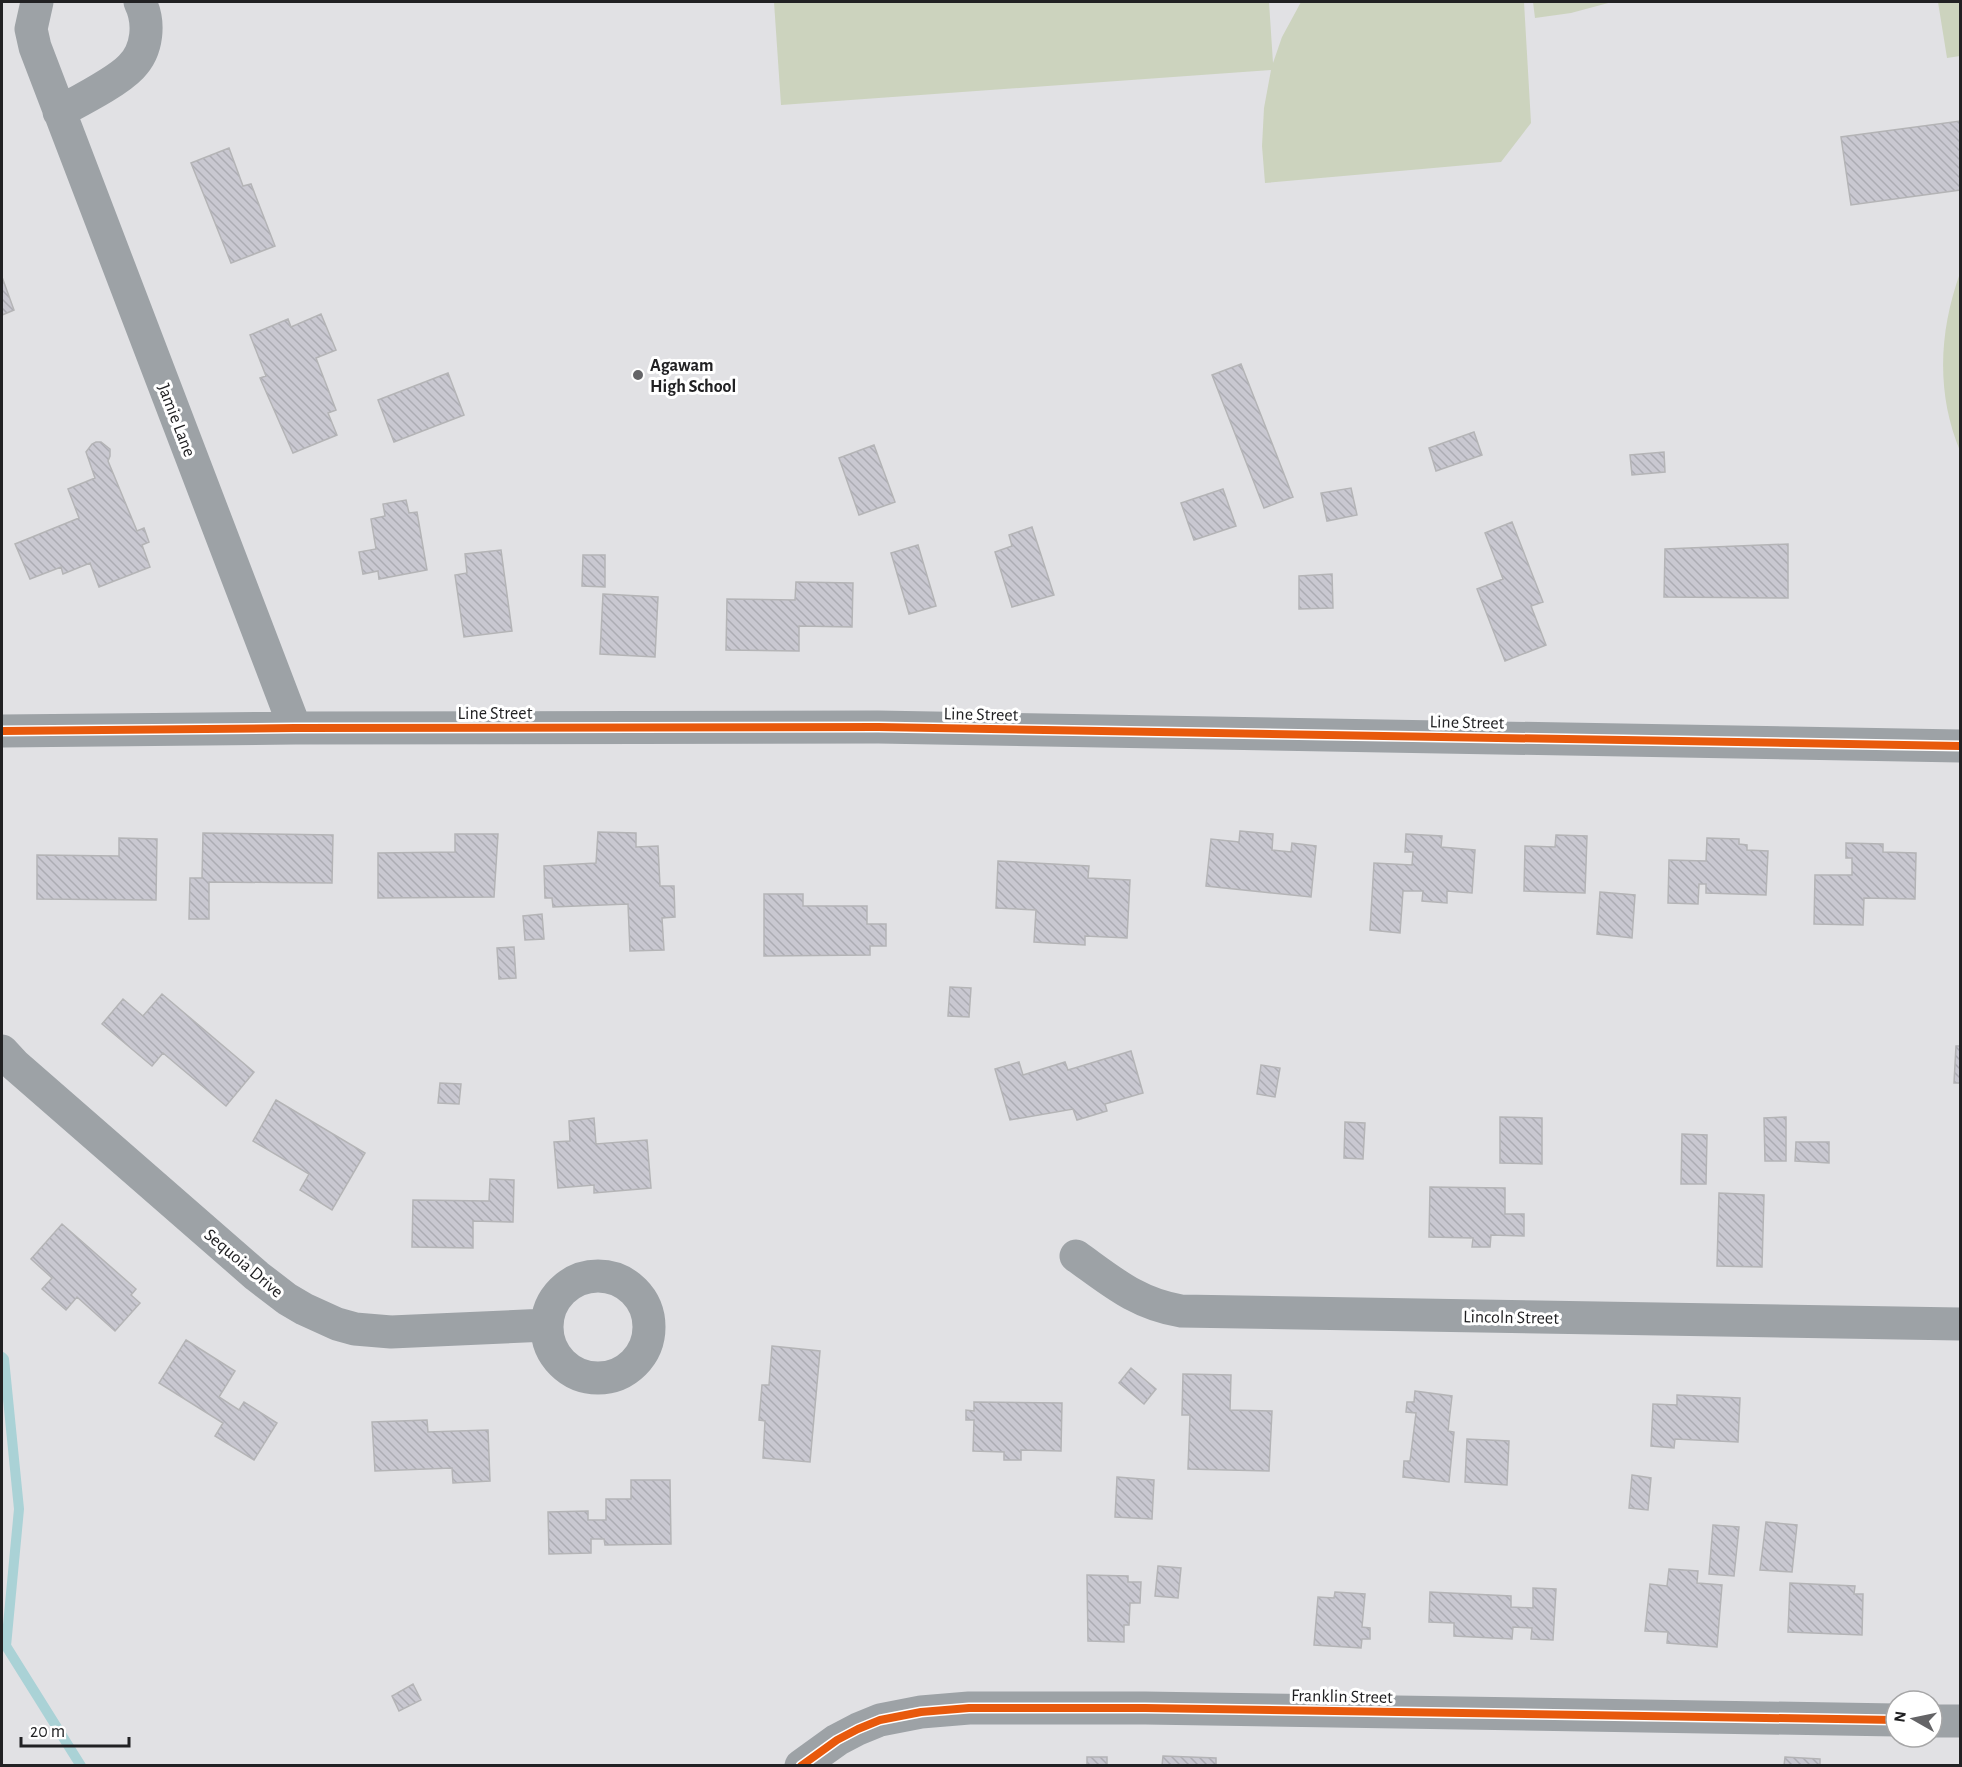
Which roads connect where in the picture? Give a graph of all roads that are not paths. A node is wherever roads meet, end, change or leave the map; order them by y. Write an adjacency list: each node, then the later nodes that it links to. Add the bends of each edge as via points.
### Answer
1 (37, 2): 3 (street, Jamie Lane, via 32,38)
2 (140, 2): 3 (street, via 146,32 137,60 123,74)
3 (59, 112): 4 (street, Jamie Lane)
4 (295, 728): 5 (street, Line Street); 6 (street, Line Street, via 878,727)
5 (2, 731)
6 (1960, 746)
7 (2, 1051): 10 (street, Sequoia Drive, via 257,1276 287,1299 321,1317 373,1331)
8 (1076, 1256): 9 (street, Lincoln Street, via 1139,1299 1181,1311)
9 (1960, 1324)
10 (547, 1325)
11 (1884, 1720): 14 (street, Franklin Street, via 969,1708 880,1720 837,1740)
12 (1944, 1721): 13 (street)
13 (1960, 1721)
14 (801, 1766)

